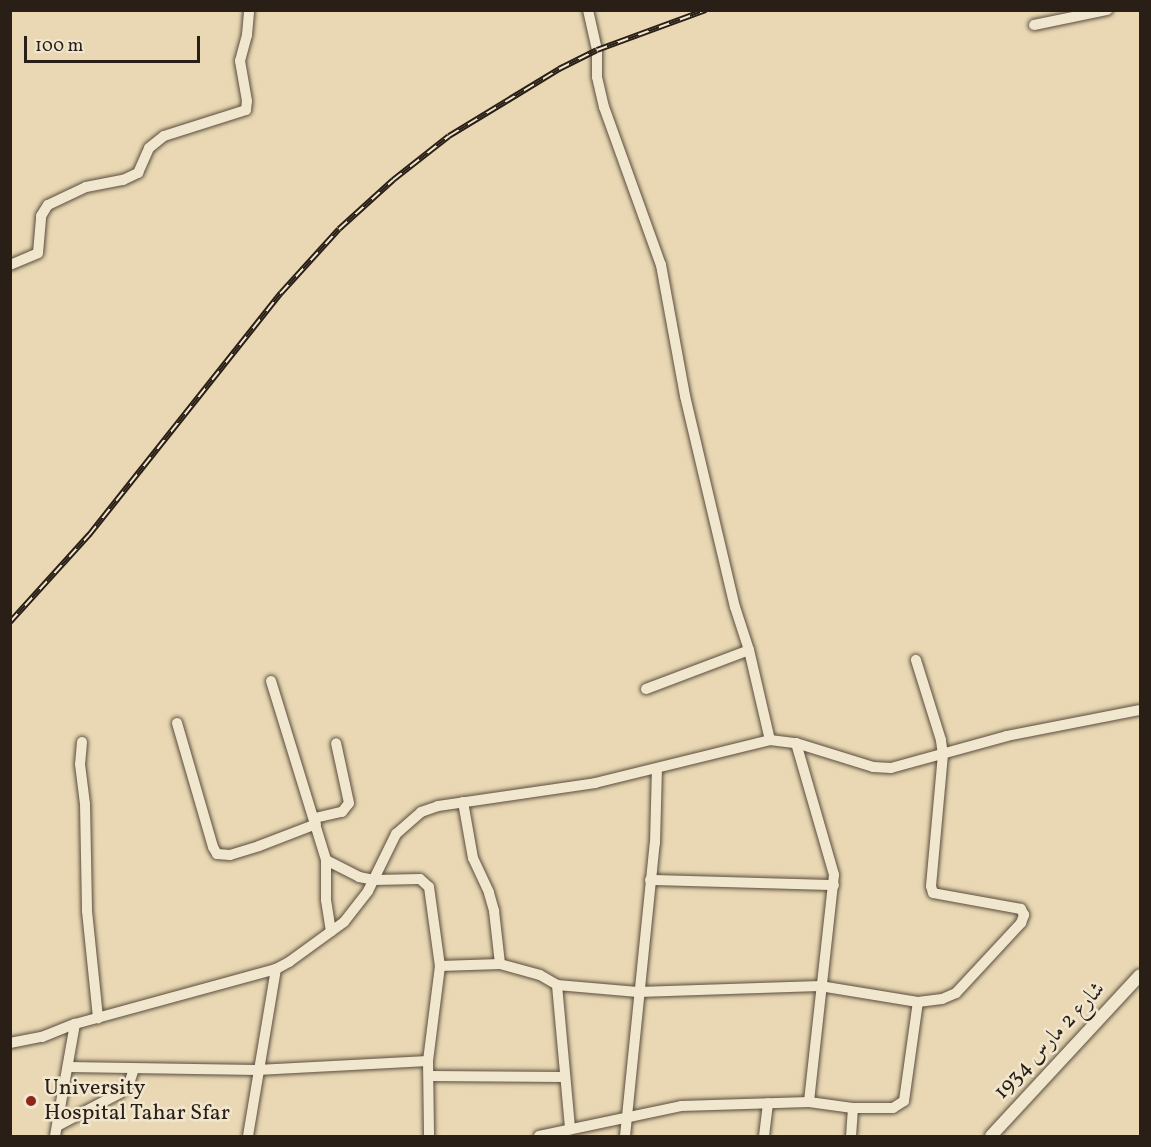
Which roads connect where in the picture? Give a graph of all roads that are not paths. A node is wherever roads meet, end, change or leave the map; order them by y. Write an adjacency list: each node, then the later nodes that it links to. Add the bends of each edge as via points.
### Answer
1 (249, 10): 5 (street, via 248,35 240,61 246,110 164,136 149,148 138,173 86,188 48,205 41,216 38,253)
2 (588, 10): 6 (street, via 604,107 661,264 685,396 735,607)
3 (1107, 10): 4 (street)
4 (1034, 26)
5 (10, 265)
6 (749, 650): 9 (street); 12 (street)
7 (916, 660): 16 (street)
8 (271, 681): 19 (street)
9 (646, 689)
10 (1140, 710): 16 (street, via 1007,736)
11 (177, 723): 19 (street, via 218,854 249,849)
12 (770, 740): 15 (street); 17 (street)
13 (82, 742): 33 (street, via 87,911)
14 (336, 743): 19 (street, via 348,803 342,812)
15 (796, 743): 16 (street, via 853,762 891,768); 23 (street, via 832,864)
16 (943, 754): 32 (street, via 933,894 1021,909 1024,915 956,993)
17 (657, 769): 18 (street, via 596,783); 22 (street)
18 (463, 802): 21 (street, via 421,812 407,822 389,844); 25 (street, via 471,852 494,911)
19 (315, 821): 20 (street)
20 (326, 860): 21 (street, via 345,872); 24 (street)
21 (374, 880): 24 (street, via 359,903); 26 (street, via 425,881 431,894)
22 (650, 880): 23 (street); 31 (street)
23 (834, 885): 30 (street)
24 (331, 932): 27 (street)
25 (500, 964): 26 (street); 29 (street, via 540,975)
26 (440, 966): 36 (street)
27 (276, 969): 33 (street); 39 (street)
28 (1140, 975): 54 (street, شارع 2 مارس 1934)
29 (557, 985): 31 (street); 41 (street)
30 (820, 986): 31 (street); 32 (street); 42 (street)
31 (638, 992): 45 (street)
32 (918, 1002): 44 (street, via 904,1101 894,1108)
33 (98, 1018): 34 (street)
34 (75, 1024): 35 (street, via 42,1037); 37 (street)
35 (10, 1043)
36 (429, 1061): 39 (street); 40 (street)
37 (68, 1067): 38 (street); 47 (street)
38 (134, 1069): 39 (street); 47 (street, via 129,1084 120,1093)
39 (257, 1070): 48 (street)
40 (429, 1076): 41 (street); 49 (street)
41 (564, 1077): 46 (street)
42 (809, 1102): 43 (street); 44 (street)
43 (768, 1103): 45 (street, via 681,1106); 52 (street)
44 (853, 1108): 53 (street)
45 (627, 1116): 46 (street); 51 (street)
46 (570, 1130): 50 (street)
47 (56, 1131)
48 (248, 1137)
49 (429, 1137)
50 (539, 1137)
51 (625, 1137)
52 (764, 1137)
53 (851, 1137)
54 (991, 1137)

